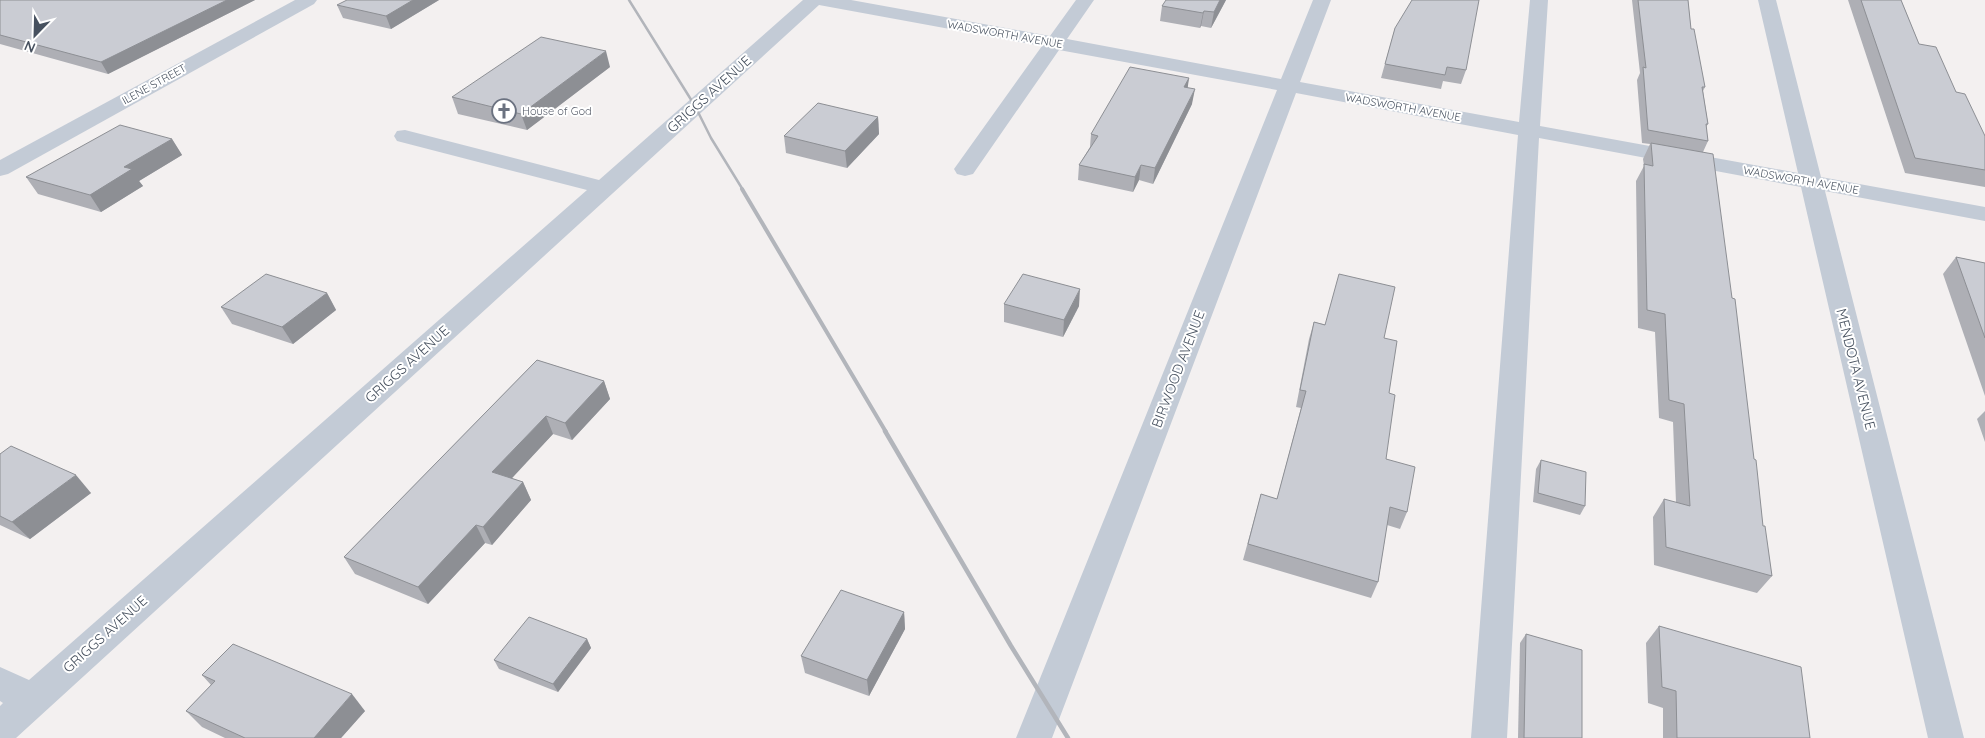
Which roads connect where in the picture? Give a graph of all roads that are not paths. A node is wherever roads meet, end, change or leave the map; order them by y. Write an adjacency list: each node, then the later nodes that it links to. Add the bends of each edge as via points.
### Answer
1 (308, 0): 12 (street, ILENE STREET)
2 (814, 0): 15 (street, GRIGGS AVENUE)
3 (821, 0): 8 (street, WADSWORTH AVENUE)
4 (1085, 0): 8 (street)
5 (1322, 0): 9 (street, BIRWOOD AVENUE)
6 (1540, 0): 10 (street)
7 (1767, 0): 14 (street, MENDOTA AVENUE)
8 (1054, 43): 9 (street, WADSWORTH AVENUE); 13 (street)
9 (1288, 86): 10 (street, WADSWORTH AVENUE); 20 (street, BIRWOOD AVENUE)
10 (1529, 130): 14 (street, WADSWORTH AVENUE); 21 (street)
11 (405, 136): 15 (street)
12 (0, 169)
13 (965, 169)
14 (1811, 182): 16 (street, WADSWORTH AVENUE); 22 (street, MENDOTA AVENUE)
15 (604, 188): 18 (street, GRIGGS AVENUE)
16 (1985, 214)
17 (0, 683): 18 (street)
18 (32, 700): 19 (street, GRIGGS AVENUE)
19 (0, 729)
20 (1034, 738)
21 (1489, 738)
22 (1946, 738)

